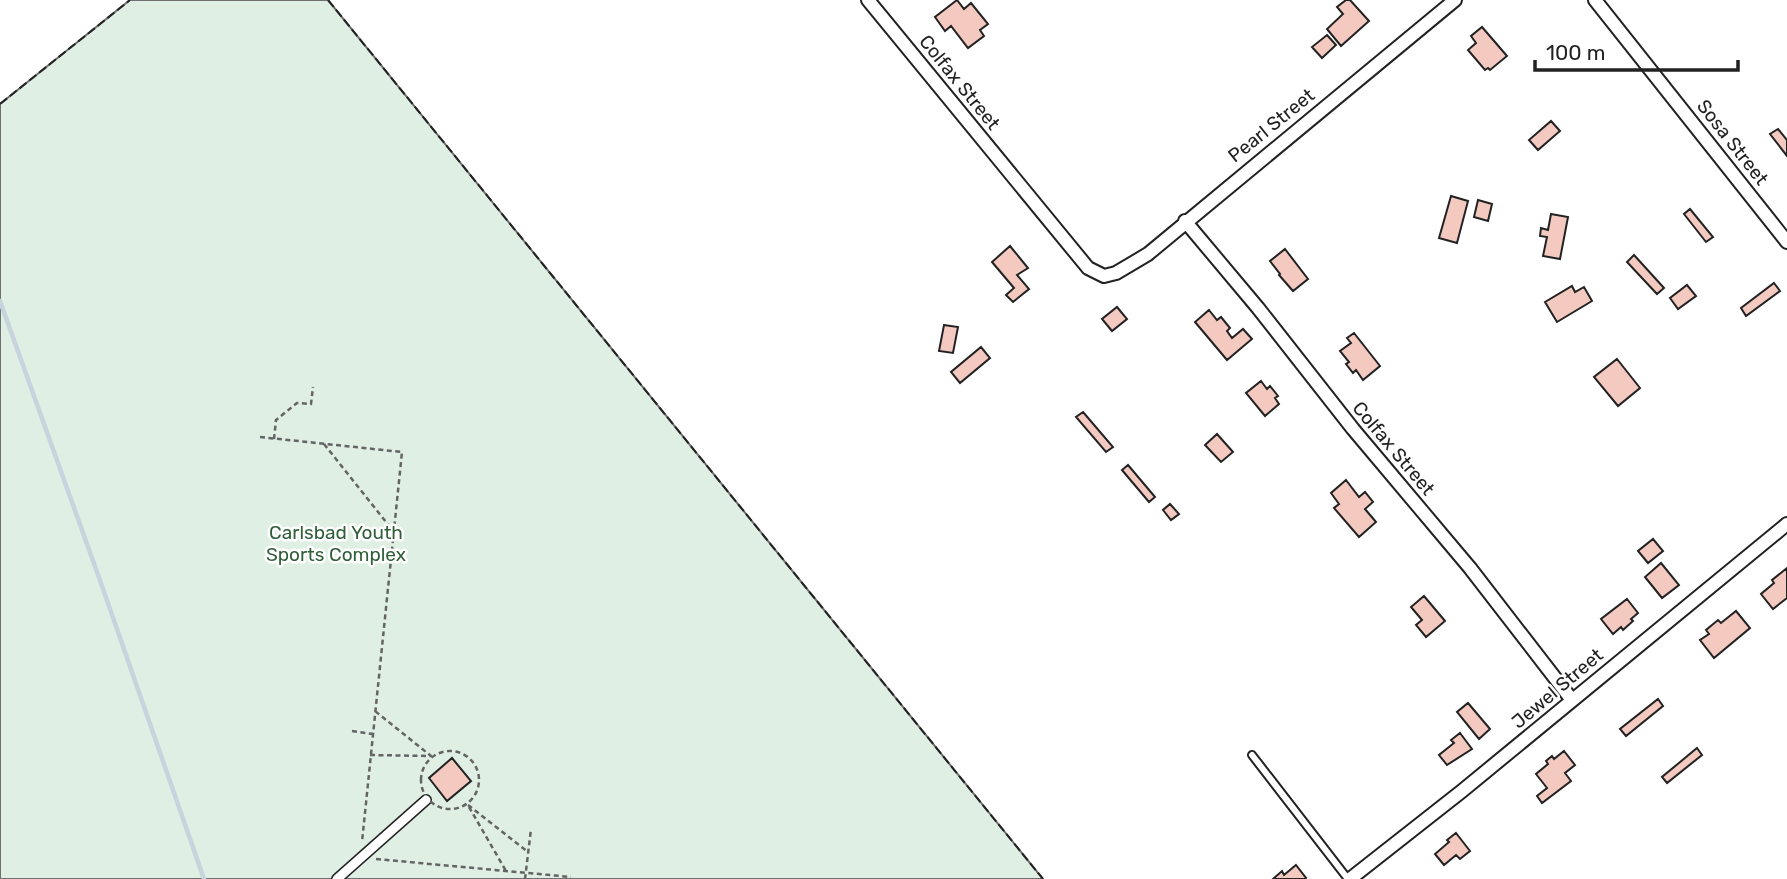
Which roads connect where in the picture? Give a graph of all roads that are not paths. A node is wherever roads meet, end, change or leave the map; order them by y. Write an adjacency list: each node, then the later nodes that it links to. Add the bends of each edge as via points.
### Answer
1 (868, 0): 6 (street, Colfax Street, via 1088,268)
2 (1455, 0): 4 (street, Pearl Street)
3 (1595, 0): 5 (street, Sosa Street)
4 (1185, 221): 6 (street, Pearl Street, via 1148,254); 8 (street, Colfax Street, via 1470,568)
5 (1787, 243)
6 (1109, 276)
7 (1787, 524): 8 (street, Jewel Street)
8 (1572, 700): 12 (street, Jewel Street)
9 (1252, 755): 12 (lane)
10 (426, 800): 11 (street)
11 (337, 879)
12 (1349, 879)

